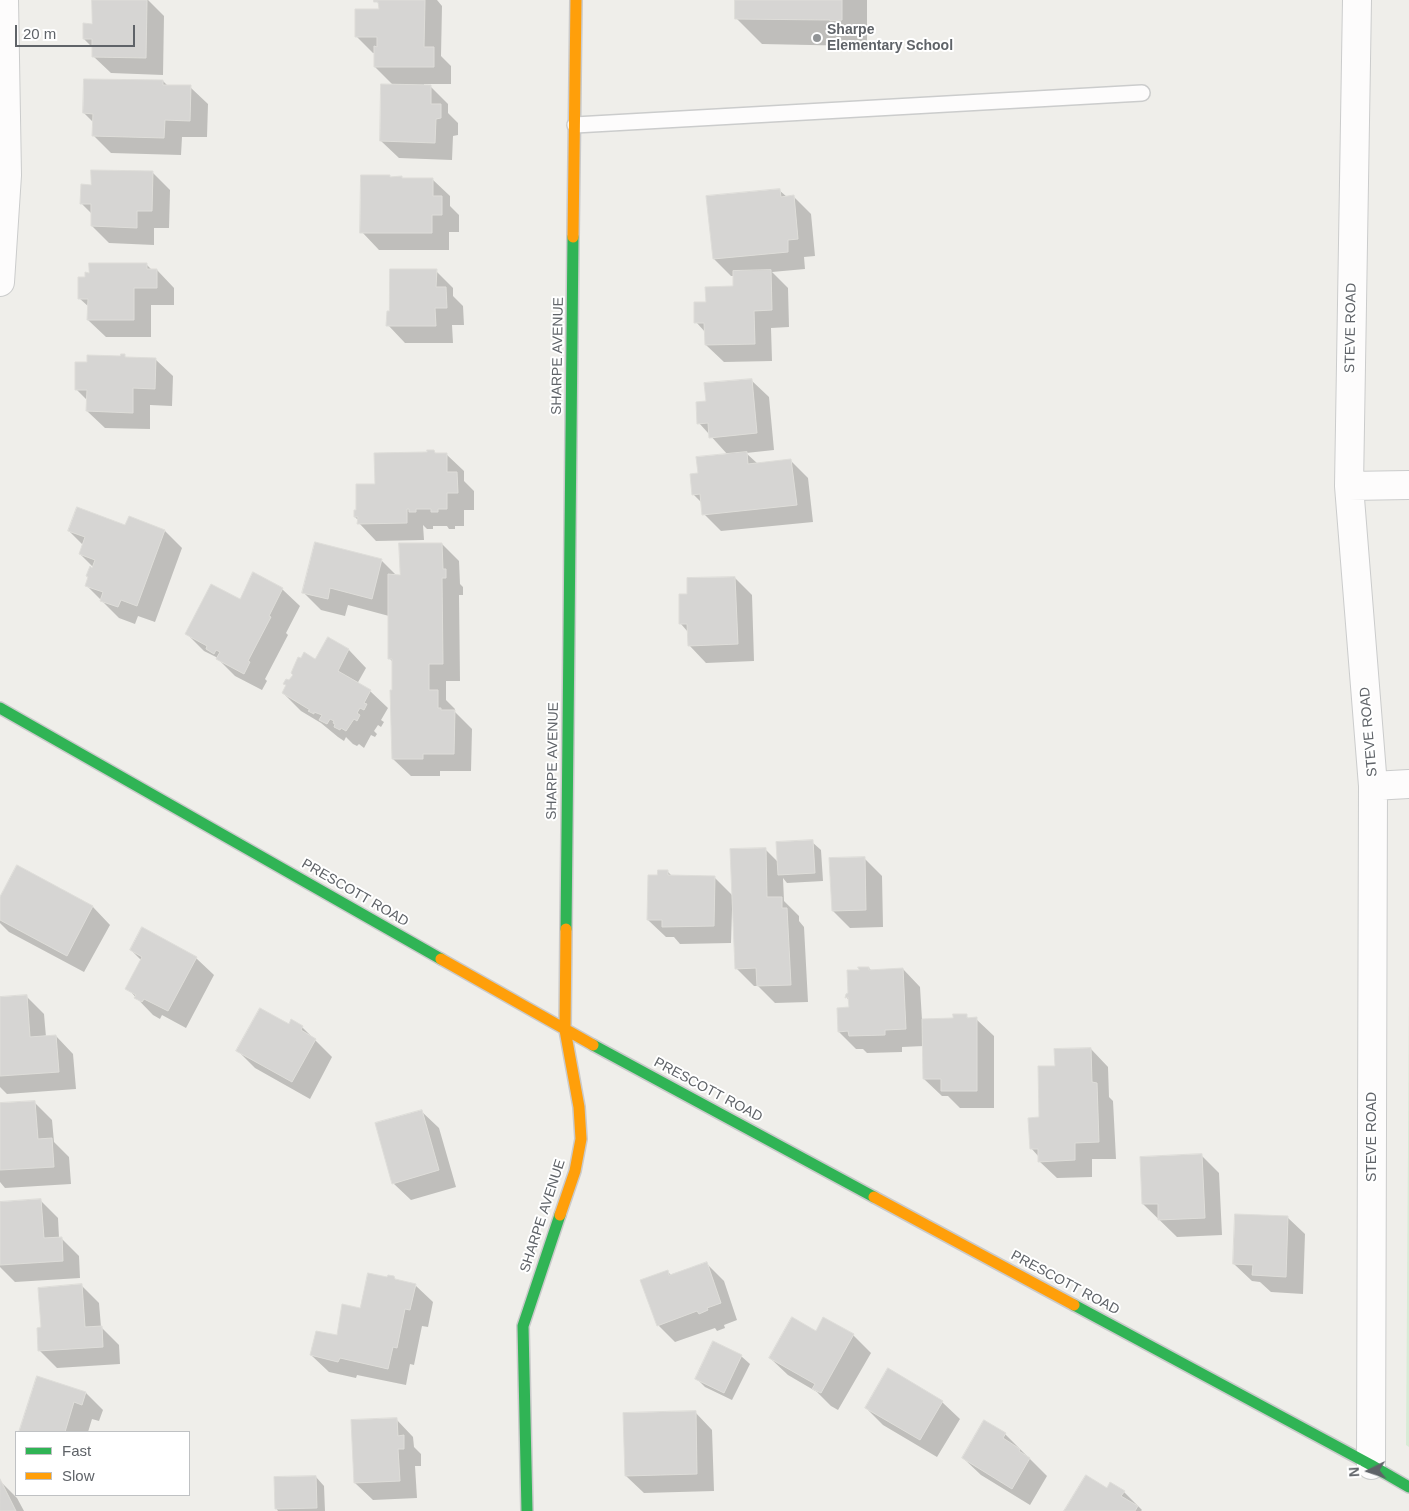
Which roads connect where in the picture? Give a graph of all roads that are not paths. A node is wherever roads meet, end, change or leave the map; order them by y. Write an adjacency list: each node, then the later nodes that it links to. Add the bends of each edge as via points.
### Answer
1 (4, 0): 6 (street, via 7,175)
2 (576, 0): 5 (main road, SHARPE AVENUE)
3 (1357, 0): 8 (street, STEVE ROAD)
4 (1142, 92): 5 (lane)
5 (575, 125): 12 (main road, SHARPE AVENUE)
6 (0, 282)
7 (1409, 485): 8 (street)
8 (1349, 486): 11 (street, STEVE ROAD)
9 (0, 708): 12 (main road, PRESCOTT ROAD)
10 (1409, 784): 11 (street)
11 (1373, 786): 13 (street, STEVE ROAD)
12 (565, 1030): 13 (main road, PRESCOTT ROAD); 15 (main road, SHARPE AVENUE, via 579,1107 581,1139 575,1171 523,1326)
13 (1371, 1465): 14 (main road, PRESCOTT ROAD)
14 (1409, 1487)
15 (527, 1511)

